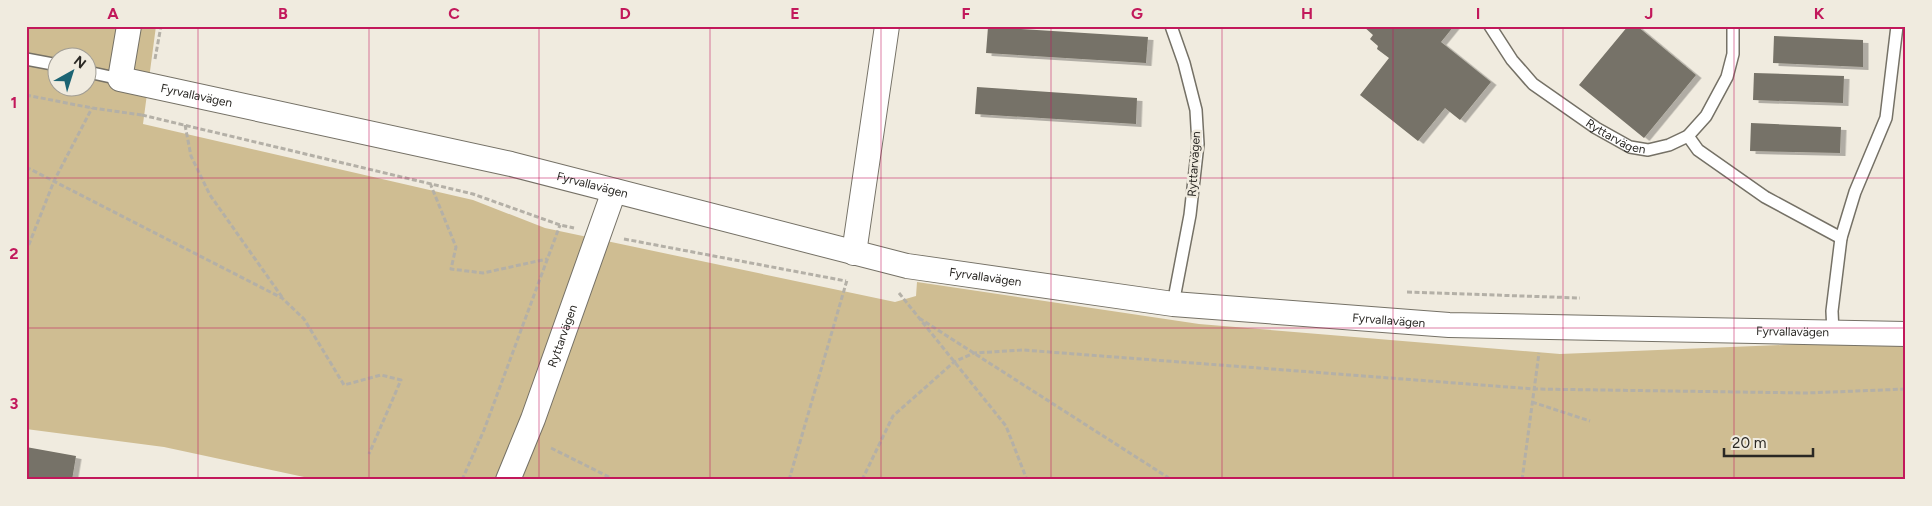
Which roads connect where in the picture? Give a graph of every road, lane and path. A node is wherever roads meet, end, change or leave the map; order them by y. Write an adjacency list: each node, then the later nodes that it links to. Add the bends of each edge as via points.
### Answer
1 (129, 26): 11 (street)
2 (161, 26): 12 (path)
3 (888, 26): 24 (street)
4 (1171, 26): 28 (lane, Ryttarvägen, via 1196,110 1198,144 1190,215)
5 (1490, 26): 16 (lane, Ryttarvägen, via 1512,60 1533,84 1630,148 1648,150)
6 (1733, 26): 16 (lane, Ryttarvägen, via 1733,54 1727,77 1706,116)
7 (1897, 26): 22 (lane, via 1886,118 1855,192)
8 (26, 59): 9 (lane)
9 (48, 63)
10 (98, 74): 11 (lane, Fyrvallavägen)
11 (120, 79): 12 (street, Fyrvallavägen)
12 (150, 86): 14 (path, via 142,115); 20 (street, Fyrvallavägen, via 511,164)
13 (26, 94): 14 (path)
14 (92, 108): 18 (path)
15 (185, 125): 27 (path, via 191,156 210,195)
16 (1688, 136): 22 (lane, via 1698,150 1764,197)
17 (26, 167): 18 (path)
18 (54, 181): 23 (path); 27 (path)
19 (430, 183): 25 (path, via 456,248 451,269 483,273)
20 (614, 192): 24 (street, Fyrvallavägen); 39 (street, Ryttarvägen)
21 (560, 225): 25 (path)
22 (1841, 238): 31 (lane, via 1832,311)
23 (26, 252)
24 (854, 253): 28 (street, Fyrvallavägen, via 907,266); 44 (path)
25 (548, 259): 41 (path)
26 (897, 290): 29 (path)
27 (282, 298): 40 (path, via 304,319 344,385 381,375 402,380)
28 (1172, 304): 30 (street, Fyrvallavägen, via 1449,325)
29 (919, 318): 33 (path); 34 (path)
30 (1542, 328): 31 (street, Fyrvallavägen); 35 (path)
31 (1833, 333): 32 (street, Fyrvallavägen)
32 (1906, 334)
33 (974, 352): 34 (path); 35 (path, via 1023,350); 47 (path)
34 (954, 362): 45 (path, via 893,416); 46 (path, via 1006,426)
35 (1534, 389): 36 (path, via 1807,393); 37 (path)
36 (1906, 389)
37 (1532, 402): 38 (path); 48 (path)
38 (1590, 421)
39 (526, 436): 42 (street, Ryttarvägen); 43 (path)
40 (369, 454)
41 (462, 480)
42 (508, 480)
43 (615, 480)
44 (790, 480)
45 (862, 480)
46 (1027, 480)
47 (1172, 480)
48 (1522, 480)

